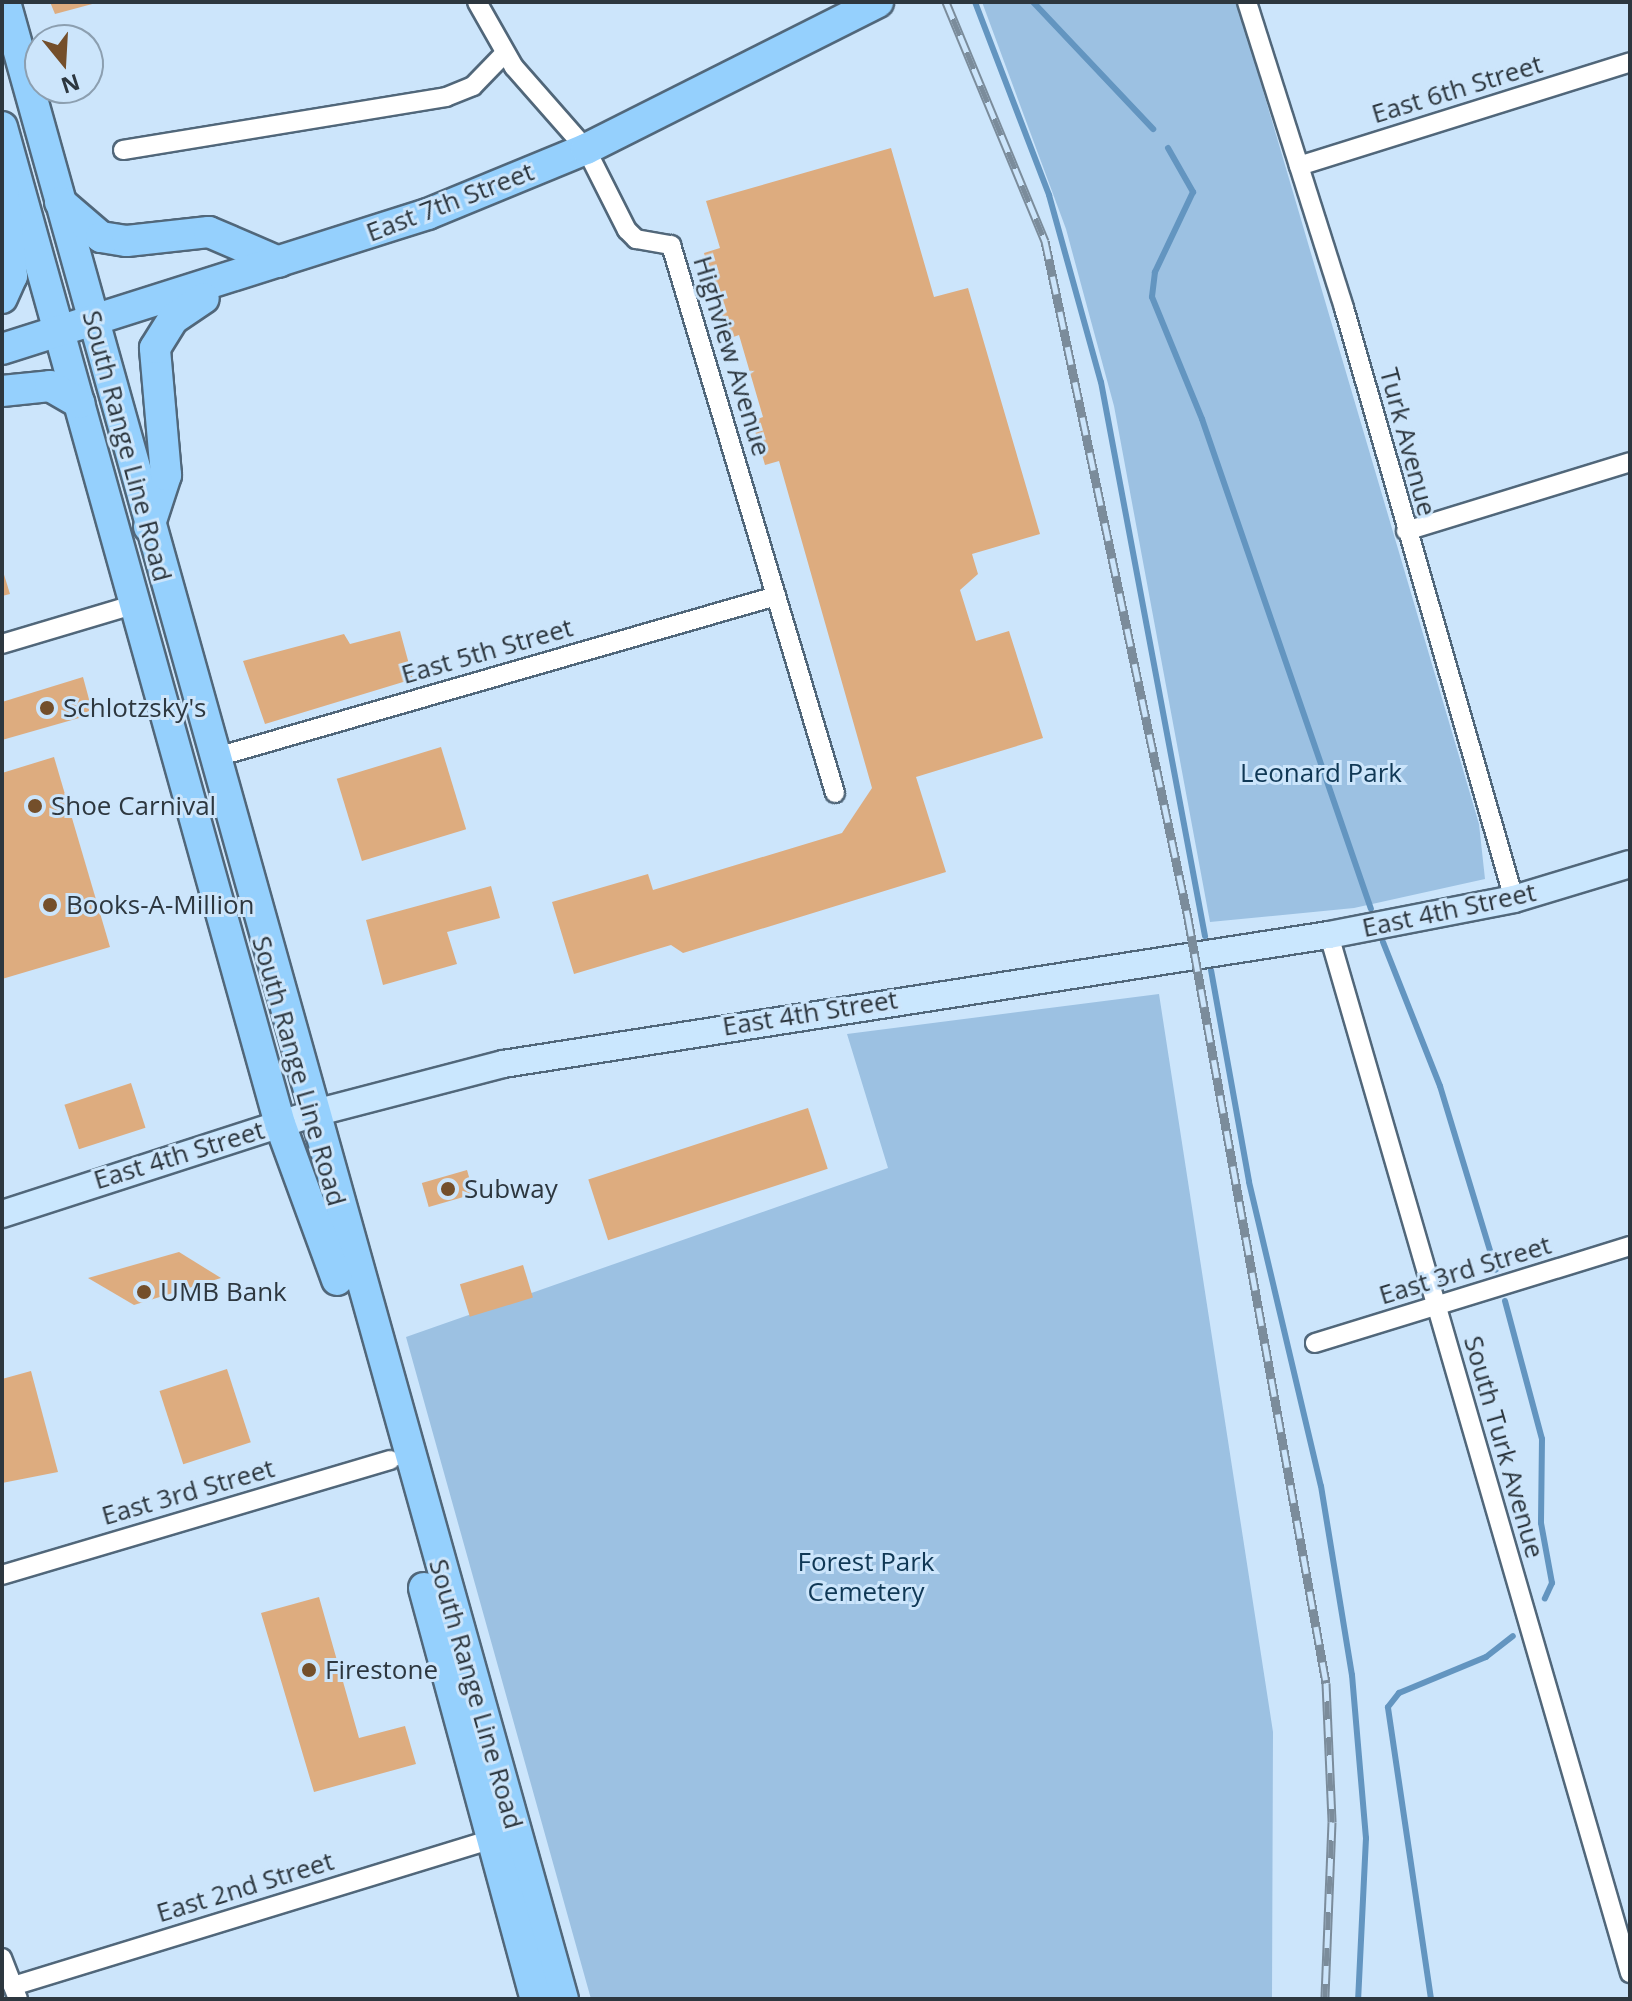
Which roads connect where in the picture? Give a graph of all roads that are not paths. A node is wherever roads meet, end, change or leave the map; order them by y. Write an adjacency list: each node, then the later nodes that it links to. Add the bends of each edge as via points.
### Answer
1 (5, 2): 12 (main road, South Range Line Road)
2 (477, 2): 5 (street, Highview Avenue)
3 (878, 2): 8 (main road, East 7th Street)
4 (1247, 2): 11 (street, Turk Avenue)
5 (504, 54): 8 (street, Highview Avenue); 9 (street, via 483,79 446,97)
6 (1630, 62): 11 (street, East 6th Street)
7 (2, 127): 10 (main road, South Range Line Road)
8 (586, 149): 13 (main road, East 7th Street, via 428,214); 24 (street, Highview Avenue, via 627,230 636,239 671,245)
9 (123, 150)
10 (10, 156): 15 (main road, via 2,181 12,276); 17 (main road, South Range Line Road)
11 (1299, 166): 23 (street, Turk Avenue)
12 (60, 202): 13 (main road, via 101,237 209,232); 16 (main road, South Range Line Road)
13 (279, 262): 14 (main road, East 7th Street)
14 (229, 281): 16 (main road, East 7th Street); 22 (main road, via 173,319 155,348 166,475)
15 (2, 298)
16 (93, 323): 17 (main road, East 7th Street); 22 (main road, South Range Line Road)
17 (57, 334): 18 (main road, East 7th Street); 20 (main road, South Range Line Road)
18 (2, 349)
19 (2, 391): 20 (main road, via 50,386)
20 (80, 403): 25 (main road, South Range Line Road)
21 (1630, 462): 23 (street)
22 (149, 527): 27 (main road, South Range Line Road)
23 (1406, 531): 30 (street, Turk Avenue)
24 (776, 596): 27 (street, East 5th Street); 28 (street, Highview Avenue)
25 (136, 604): 26 (street); 33 (main road, South Range Line Road)
26 (2, 644)
27 (213, 758): 32 (main road, South Range Line Road)
28 (835, 793)
29 (1630, 864): 30 (street, East 4th Street)
30 (1514, 899): 31 (street, East 4th Street)
31 (1329, 935): 32 (street, East 4th Street, via 515,1062); 36 (street, South Turk Avenue)
32 (311, 1114): 33 (street, East 4th Street); 45 (main road, South Range Line Road)
33 (280, 1124): 34 (street, East 4th Street); 38 (main road, South Range Line Road, via 327,1246)
34 (2, 1214)
35 (1630, 1246): 36 (street, East 3rd Street)
36 (1436, 1305): 37 (street, East 3rd Street); 42 (street, South Turk Avenue)
37 (1315, 1343)
38 (390, 1460): 39 (street, East 3rd Street); 40 (main road, South Range Line Road)
39 (2, 1575)
40 (493, 1839): 43 (street, East 2nd Street); 44 (main road, South Range Line Road)
41 (2, 1958): 43 (street)
42 (1630, 1973)
43 (15, 1992)
44 (536, 1999)
45 (563, 1999)

